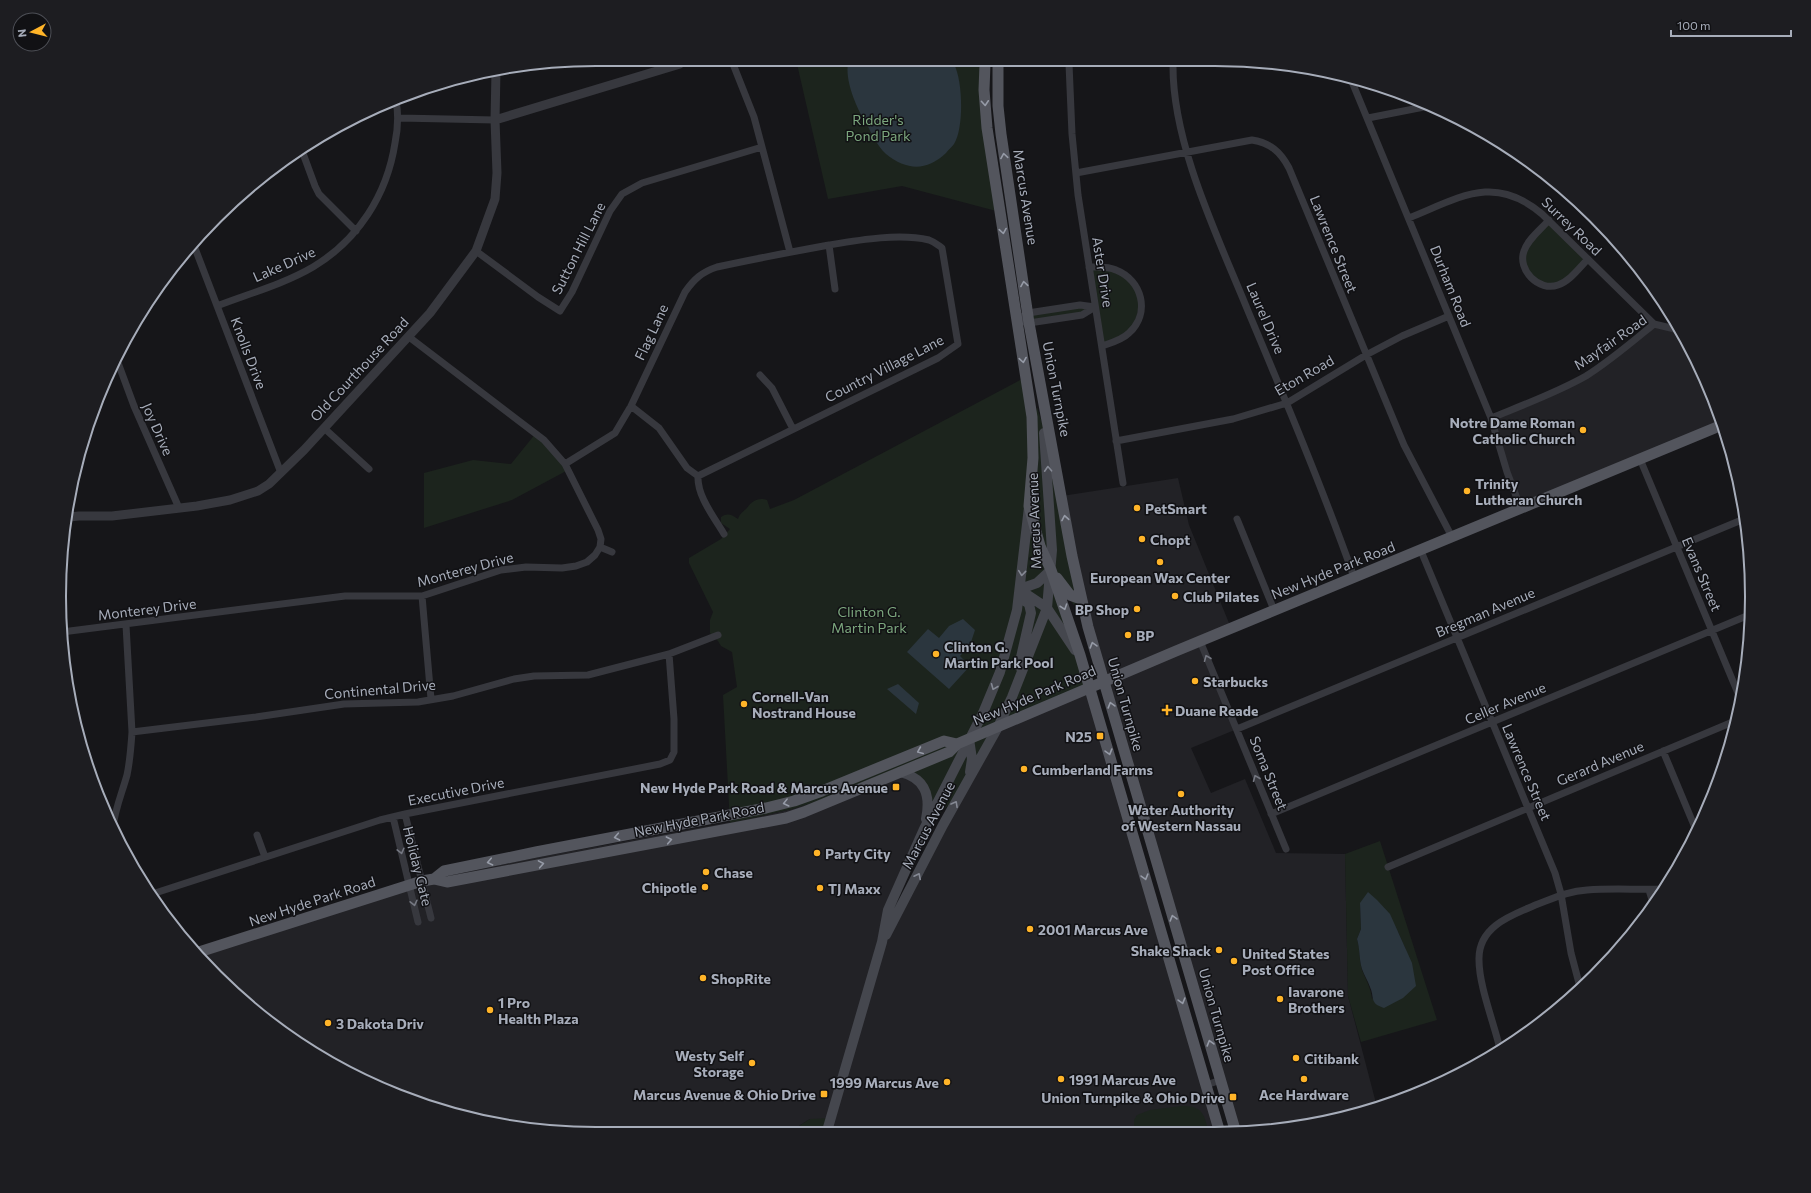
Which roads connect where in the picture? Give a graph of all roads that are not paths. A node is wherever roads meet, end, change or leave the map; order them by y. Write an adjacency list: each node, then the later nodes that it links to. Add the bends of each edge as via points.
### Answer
1 (673, 66): 13 (street)
2 (734, 66): 14 (street, via 754,117)
3 (985, 66): 32 (main road, Marcus Avenue, one-way to 32, via 987,128)
4 (998, 66): 31 (main road, Marcus Avenue, one-way to 4, via 1001,134)
5 (1069, 66): 17 (street, Aster Drive)
6 (1173, 66): 15 (street, Laurel Drive, via 1176,102)
7 (496, 76): 13 (street, Old Courthouse Road)
8 (1353, 84): 12 (street, Durham Road)
9 (397, 105): 11 (street, Lake Drive)
10 (1421, 108): 12 (street)
11 (399, 118): 13 (street); 20 (street, Lake Drive, via 392,162 384,189 372,211)
12 (1368, 118): 18 (street, Durham Road)
13 (495, 120): 23 (street, Old Courthouse Road, via 495,199)
14 (762, 147): 23 (street, Sutton Hill Lane, via 642,183 622,194 610,211 572,292 560,311); 24 (street)
15 (1188, 152): 17 (street, Lawrence Street); 37 (street, Lawrence Street, via 1252,140 1264,142 1279,151 1289,168); 40 (street, Laurel Drive, via 1209,217)
16 (303, 155): 20 (street, via 320,194)
17 (1076, 173): 26 (street, Aster Drive)
18 (1409, 218): 19 (street, Surrey Road, via 1468,194 1501,192 1526,201); 30 (street, Durham Road)
19 (1549, 220): 25 (street, Surrey Road); 25 (street, via 1524,250 1524,266 1533,280 1544,286 1557,286 1566,282)
20 (356, 230): 28 (street, Lake Drive, via 341,247 311,268)
21 (829, 245): 24 (street, Country Village Lane); 27 (street); 45 (street, Country Village Lane, via 882,238 909,238 936,243 944,254 958,344 938,358)
22 (196, 250): 28 (street, Knolls Drive)
23 (476, 251): 35 (street, Old Courthouse Road, via 430,313)
24 (790, 252): 41 (street, Flag Lane, via 717,267 703,272 694,279 679,303)
25 (1588, 259): 33 (street, Surrey Road)
26 (1089, 267): 29 (street, Aster Drive); 36 (street, via 1111,268 1124,274 1135,284 1141,298 1140,317 1134,327 1121,338)
27 (835, 289)
28 (217, 306): 50 (street, Knolls Drive)
29 (1095, 306): 31 (street, via 1080,305); 31 (street, via 1082,315); 36 (street, Aster Drive)
30 (1450, 316): 37 (street, Eton Road, via 1402,336); 42 (street, Durham Road)
31 (1029, 318): 32 (street); 65 (main road, Marcus Avenue, one-way to 31, via 1046,447); 69 (main road, Union Turnpike, one-way to 31)
32 (1017, 320): 53 (main road, Marcus Avenue, one-way to 53, via 1032,417)
33 (1654, 324): 34 (street, Mayfair Road); 42 (street, Mayfair Road, via 1586,375 1557,391)
34 (1672, 328)
35 (408, 337): 44 (street, Old Courthouse Road); 48 (street, via 544,440)
36 (1102, 346): 46 (street, Aster Drive)
37 (1366, 355): 40 (street, Eton Road); 60 (street, Lawrence Street, via 1404,445)
38 (119, 367): 54 (street, Joy Drive)
39 (760, 375): 45 (street, via 772,388)
40 (1287, 403): 46 (street, Eton Road, via 1233,419); 66 (street, Laurel Drive, via 1321,484)
41 (631, 406): 48 (street, Flag Lane, via 615,433); 51 (street, via 659,428 687,468)
42 (1491, 418): 55 (street, Durham Road)
43 (1717, 427): 47 (main road, New Hyde Park Road)
44 (324, 428): 49 (street); 50 (street, Old Courthouse Road)
45 (793, 429): 51 (street, Country Village Lane)
46 (1116, 441): 52 (street, Aster Drive)
47 (1640, 459): 55 (main road, New Hyde Park Road); 61 (street, Evans Street)
48 (565, 464): 62 (street, via 598,530)
49 (369, 469)
50 (281, 473): 54 (street, Old Courthouse Road, via 258,491 230,500)
51 (698, 476): 59 (street, via 701,493)
52 (1123, 483)
53 (1029, 506): 65 (main road, via 1040,546); 67 (main road, Marcus Avenue, one-way to 67)
54 (179, 508): 56 (street, Old Courthouse Road, via 112,516)
55 (1521, 509): 60 (main road, New Hyde Park Road)
56 (73, 517)
57 (1236, 519): 71 (street)
58 (1739, 520): 61 (street, Bregman Avenue)
59 (724, 534)
60 (1452, 537): 63 (main road, New Hyde Park Road)
61 (1677, 546): 75 (street, Evans Street); 77 (street, Bregman Avenue)
62 (600, 547): 64 (street); 68 (street, Monterey Drive, via 587,562 576,566 501,570)
63 (1421, 551): 66 (main road, New Hyde Park Road); 77 (street, Lawrence Street)
64 (612, 552)
65 (1051, 570): 67 (main road, via 1037,583); 69 (main road, via 1070,596); 70 (main road, Marcus Avenue); 80 (main road, one-way to 80)
66 (1354, 578): 71 (main road, New Hyde Park Road)
67 (1019, 593): 70 (main road); 84 (main road, via 1029,604 1030,613); 91 (main road, Marcus Avenue, one-way to 91, via 1000,672)
68 (422, 596): 73 (street, Monterey Drive, via 346,596); 85 (street)
69 (1081, 598): 81 (main road, Union Turnpike, one-way to 69)
70 (1047, 608): 80 (main road, via 1067,636); 84 (main road, Marcus Avenue)
71 (1274, 610): 78 (main road, New Hyde Park Road)
72 (1744, 617): 75 (street, Celler Avenue)
73 (126, 625): 74 (street, Monterey Drive); 90 (street)
74 (67, 631)
75 (1712, 631): 83 (street, Evans Street); 86 (street, Celler Avenue)
76 (718, 635): 79 (street, Continental Drive)
77 (1457, 638): 86 (street, Lawrence Street); 89 (street, Bregman Avenue)
78 (1200, 641): 81 (main road, New Hyde Park Road); 89 (street, Soma Street, one-way to 78)
79 (669, 654): 85 (street, Continental Drive, via 588,675 514,679 453,696); 97 (street, Executive Drive, via 674,719 674,752 670,760)
80 (1084, 667): 82 (main road)
81 (1104, 682): 82 (main road, New Hyde Park Road); 121 (main road, Union Turnpike, one-way to 81)
82 (1090, 688): 88 (main road, New Hyde Park Road); 122 (main road, one-way to 122)
83 (1737, 690)
84 (1012, 697): 88 (main road, Marcus Avenue)
85 (431, 699): 90 (street, Continental Drive, via 407,703 344,704)
86 (1492, 722): 96 (street, Lawrence Street); 98 (street, Celler Avenue)
87 (1730, 723): 93 (street, Gerard Avenue)
88 (998, 727): 91 (main road, New Hyde Park Road); 95 (main road, Marcus Avenue)
89 (1236, 729): 98 (street, Soma Street, one-way to 89)
90 (132, 732): 99 (street, via 127,775)
91 (969, 739): 92 (main road, New Hyde Park Road); 95 (main road, via 972,759); 102 (main road, Marcus Avenue)
92 (957, 744): 94 (main road, New Hyde Park Road, via 949,752); 107 (main road, New Hyde Park Road, one-way to 107, via 944,741 794,801 444,871)
93 (1663, 751): 96 (street, Gerard Avenue); 101 (street)
94 (900, 772): 102 (main road, via 911,774 923,784 928,812); 107 (main road, New Hyde Park Road, one-way to 94, via 446,882 786,818 817,808)
95 (966, 784): 117 (main road, Marcus Avenue, one-way to 95)
96 (1527, 807): 106 (street, Gerard Avenue); 113 (street, Lawrence Street)
97 (405, 814): 100 (street, Executive Drive); 108 (street, Holiday Gate)
98 (1271, 814): 104 (street, Soma Street)
99 (114, 817)
100 (393, 817): 105 (street, Executive Drive); 109 (street, Holiday Gate, one-way to 109)
101 (1693, 824)
102 (924, 829): 117 (main road, Marcus Avenue, via 888,910)
103 (257, 835): 105 (street)
104 (1286, 848)
105 (265, 858): 112 (street, Executive Drive)
106 (1388, 867)
107 (434, 879): 108 (main road, New Hyde Park Road)
108 (422, 881): 109 (main road, New Hyde Park Road); 115 (street, Holiday Gate)
109 (410, 885): 116 (street, Holiday Gate, one-way to 116); 118 (main road, New Hyde Park Road)
110 (1657, 889): 111 (street)
111 (1649, 890): 113 (street, via 1587,890); 114 (street)
112 (156, 893)
113 (1561, 894): 119 (street, Lawrence Street); 120 (street, via 1508,916 1488,932 1481,946 1478,959 1480,973)
114 (1651, 897)
115 (431, 918)
116 (418, 922)
117 (882, 942): 124 (main road, Marcus Avenue)
118 (202, 951)
119 (1579, 982)
120 (1499, 1044)
121 (1221, 1080): 122 (street); 123 (main road, Union Turnpike)
122 (1206, 1085): 125 (main road)
123 (1234, 1126)
124 (828, 1127)
125 (1218, 1127)

